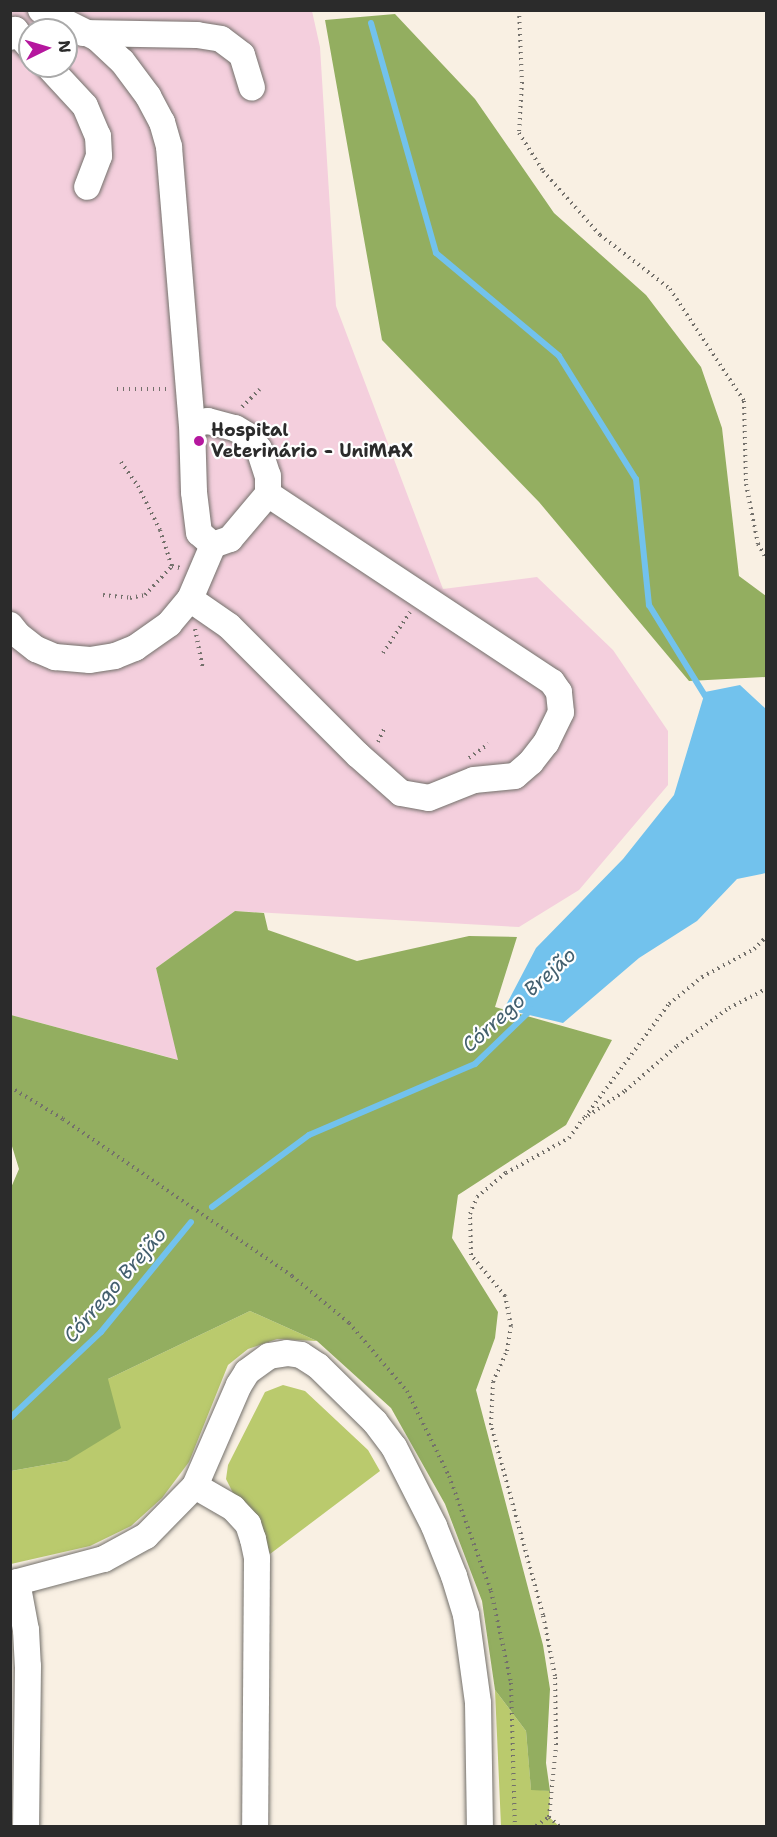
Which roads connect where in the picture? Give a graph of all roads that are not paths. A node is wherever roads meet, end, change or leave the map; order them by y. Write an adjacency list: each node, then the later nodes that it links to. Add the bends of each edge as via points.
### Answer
1 (78, 36): 4 (street, via 197,35 221,39 242,56)
2 (78, 36): 6 (street, via 97,38 122,61 148,96 169,147)
3 (59, 78): 5 (street, via 85,106 98,136 99,156)
4 (252, 87)
5 (87, 187)
6 (192, 424): 7 (street, via 222,422 250,437 265,464); 8 (street, via 196,525 205,541)
7 (268, 494): 8 (street, via 230,539); 9 (street, via 552,682 560,692 561,712 556,727 520,773 474,780 429,798 401,793 229,626)
8 (213, 545): 9 (street)
9 (190, 599): 10 (street, via 152,639 115,656 55,657 36,650)
10 (10, 625)
11 (195, 1486): 12 (street, via 174,1511 130,1546 104,1559); 14 (street, via 233,1508 248,1524 254,1539); 15 (street, via 239,1385 268,1356 287,1353 309,1361 375,1422 394,1447 434,1526 466,1615 478,1703)
12 (14, 1583): 13 (street, via 26,1630 28,1666)
13 (26, 1827)
14 (255, 1827)
15 (480, 1827)

